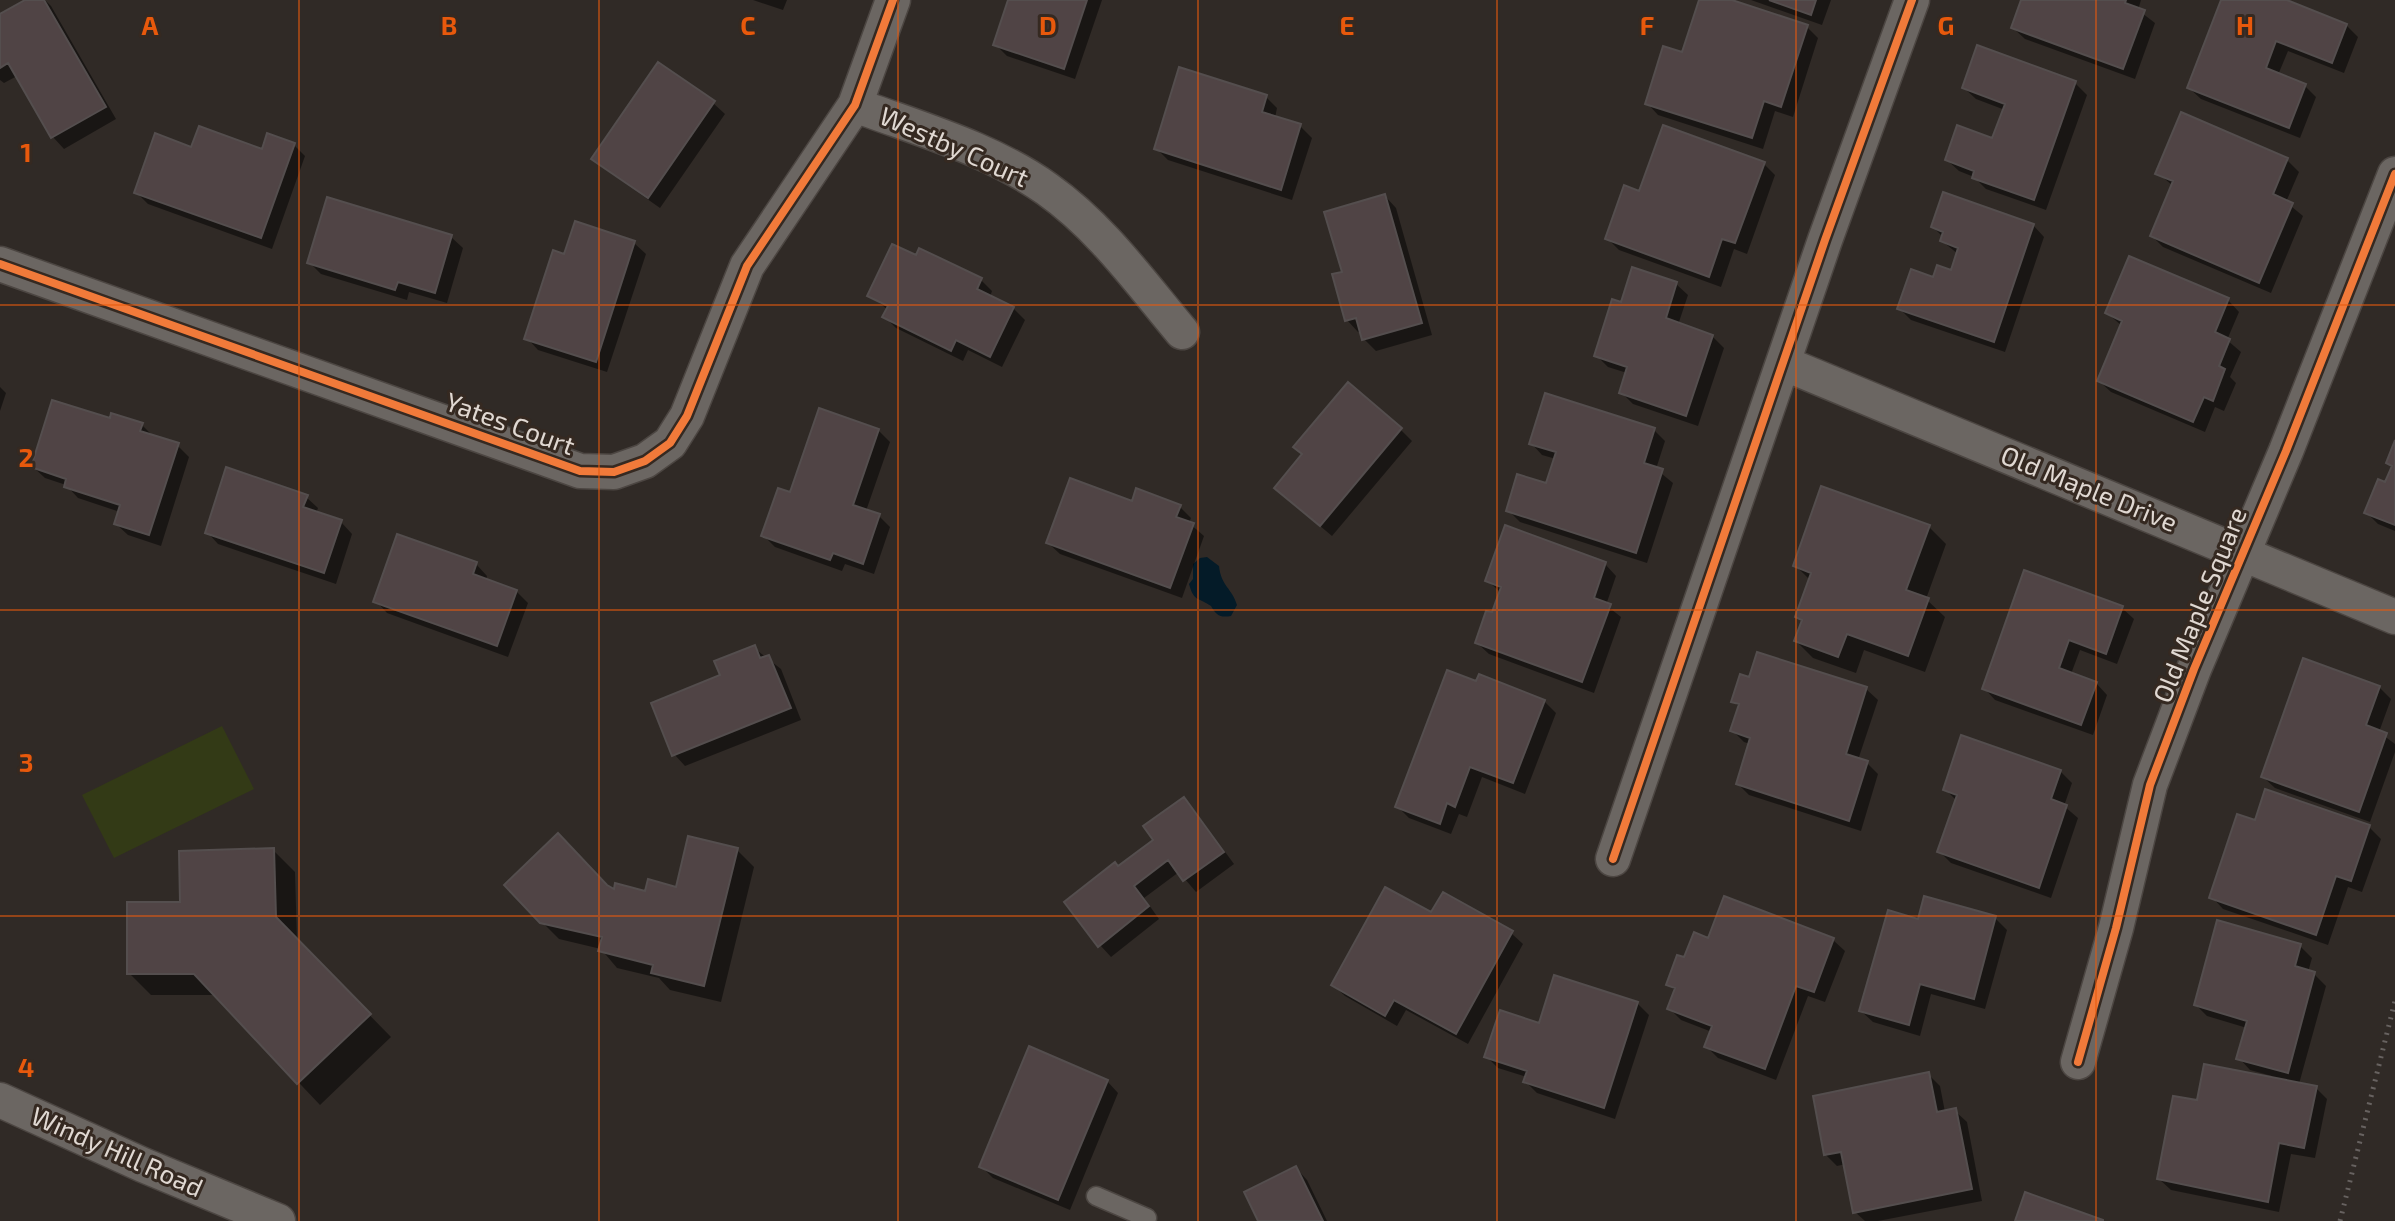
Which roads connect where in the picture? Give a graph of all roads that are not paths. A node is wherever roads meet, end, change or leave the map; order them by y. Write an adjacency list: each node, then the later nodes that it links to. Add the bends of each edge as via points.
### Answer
1 (893, 0): 3 (street, Yates Court)
2 (1912, 0): 7 (street)
3 (855, 105): 5 (street, Yates Court, via 747,266 687,416 670,443 645,461 614,472 580,471); 6 (street, Westby Court, via 996,160 1047,188 1094,228)
4 (2395, 174): 8 (street, Old Maple Square)
5 (0, 264)
6 (1182, 332)
7 (1783, 363): 8 (street, Old Maple Drive); 10 (street)
8 (2243, 552): 9 (street, Old Maple Drive); 11 (street, Old Maple Square, via 2150,785)
9 (2395, 617)
10 (1613, 859)
11 (2078, 1062)
12 (0, 1100): 14 (street, Windy Hill Road)
13 (1096, 1196): 15 (lane)
14 (278, 1221)
15 (1146, 1221)

